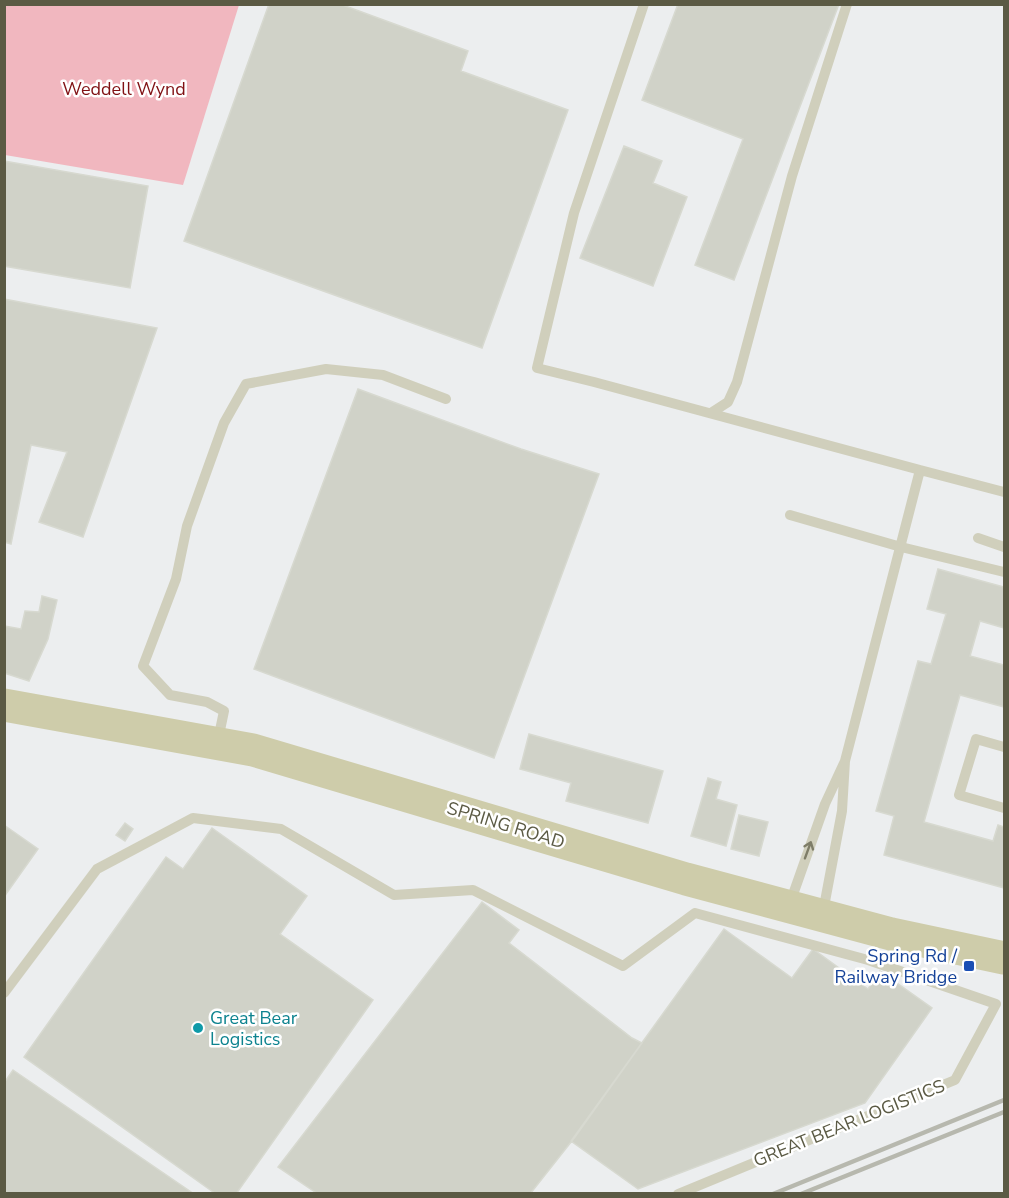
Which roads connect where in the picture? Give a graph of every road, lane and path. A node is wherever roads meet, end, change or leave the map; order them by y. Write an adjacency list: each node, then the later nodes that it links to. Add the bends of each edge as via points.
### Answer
1 (644, 4): 4 (lane, via 574,213 537,368)
2 (848, 4): 4 (lane, via 792,176 737,382 728,402)
3 (446, 399): 13 (lane, via 383,375 326,369 246,384 224,423 187,526 176,579 143,666 170,695 207,702 224,711)
4 (711, 413): 5 (lane)
5 (920, 470): 6 (lane); 9 (lane)
6 (1005, 492)
7 (789, 515): 9 (lane)
8 (978, 538): 10 (lane)
9 (901, 547): 11 (lane); 15 (lane)
10 (1005, 547)
11 (1005, 572)
12 (4, 705): 13 (main road, SPRING ROAD)
13 (218, 743): 17 (main road, SPRING ROAD, via 288,759 686,879)
14 (1005, 747): 16 (lane, via 976,740 959,795)
15 (845, 761): 17 (lane, one-way to 15, via 825,804); 18 (lane, via 842,811)
16 (1005, 807)
17 (789, 906): 18 (main road, SPRING ROAD)
18 (822, 914): 19 (main road, SPRING ROAD, via 891,934)
19 (1005, 958)
20 (4, 993): 21 (lane, GREAT BEAR LOGISTICS, via 97,869 193,818 281,829 394,895 473,890 623,966 695,913 868,960 996,1004 955,1080)
21 (678, 1194)

